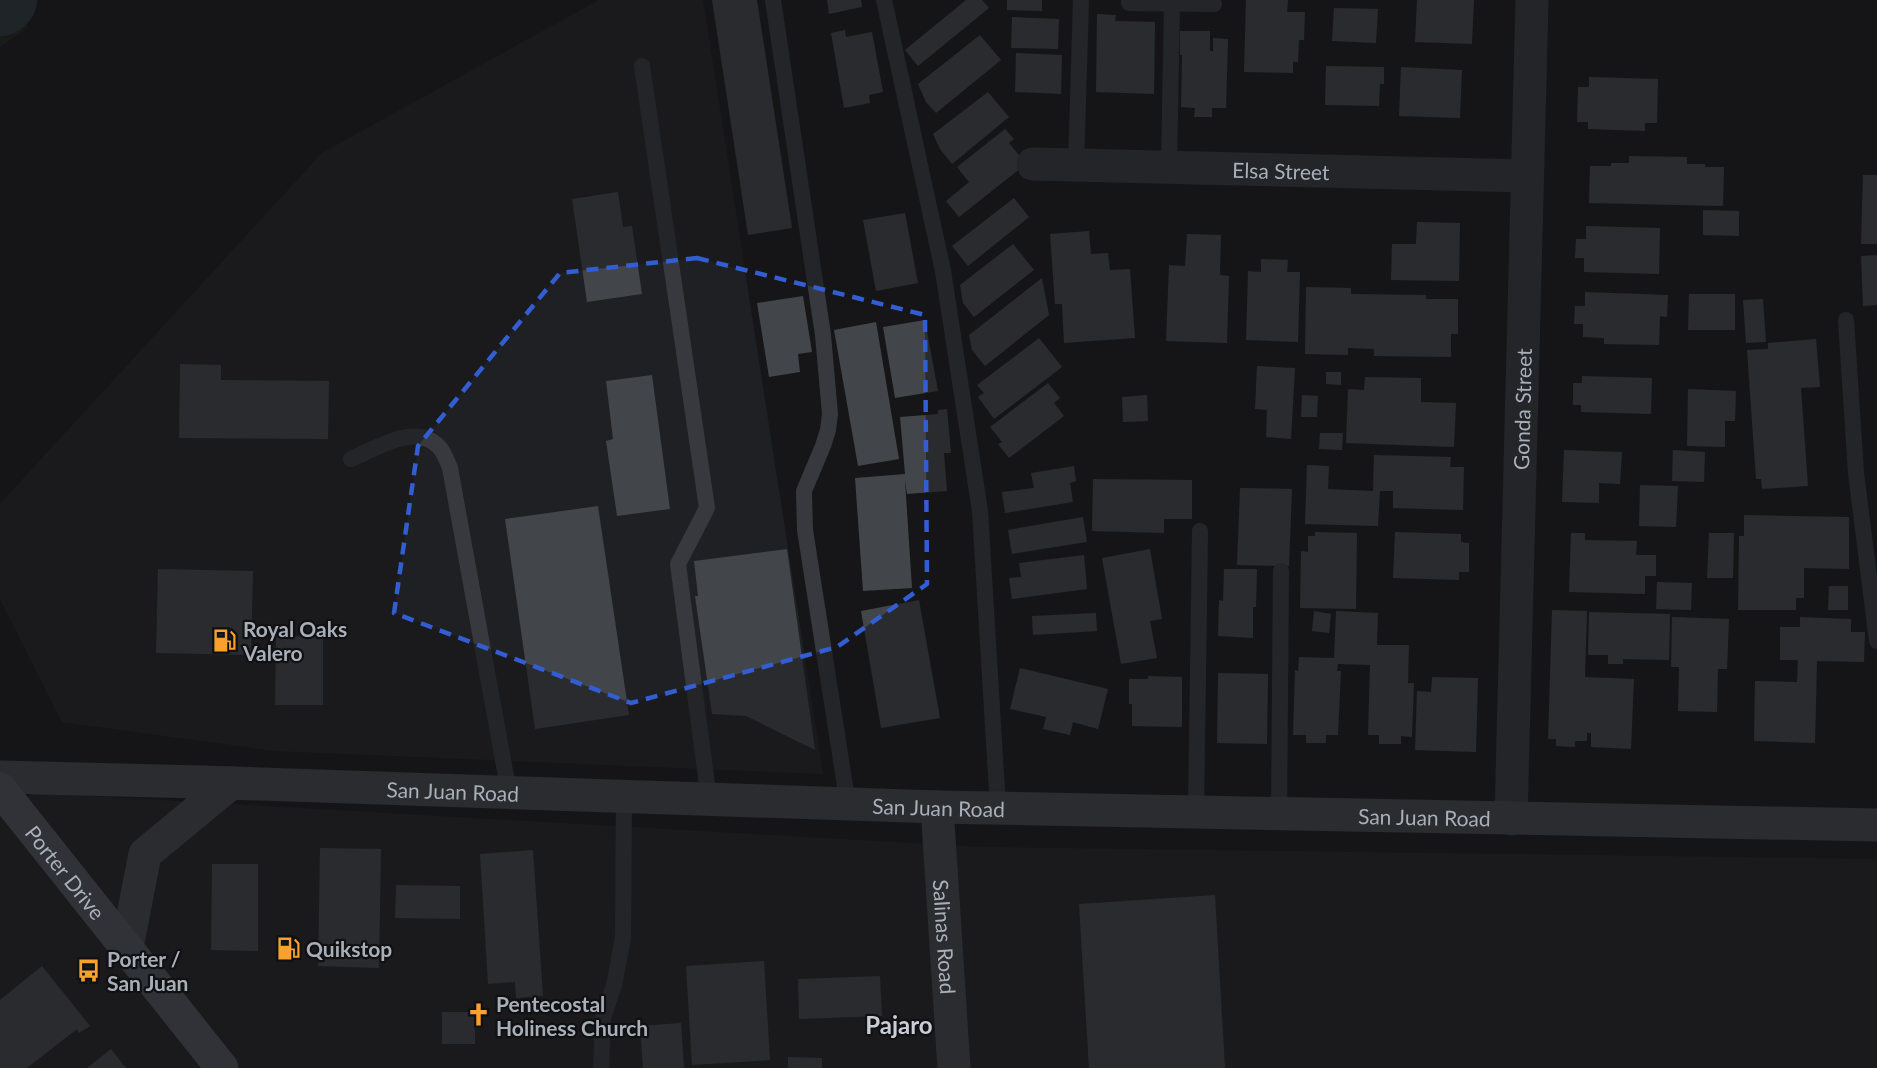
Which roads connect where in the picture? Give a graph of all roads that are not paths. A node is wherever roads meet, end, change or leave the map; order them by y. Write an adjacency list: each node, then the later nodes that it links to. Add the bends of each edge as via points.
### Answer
1 (773, 0): 24 (lane, via 823,335 830,414 828,430 804,491 803,505)
2 (884, 0): 26 (lane, via 944,271 980,511)
3 (1081, 0): 10 (lane)
4 (1532, 0): 12 (street, Gonda Street)
5 (1129, 3): 6 (lane)
6 (1172, 3): 7 (lane); 11 (lane)
7 (1214, 4)
8 (642, 66): 23 (lane, via 707,508 678,564)
9 (1033, 164): 10 (street, Elsa Street)
10 (1076, 165): 11 (street, Elsa Street)
11 (1169, 167): 12 (street, Elsa Street)
12 (1527, 176): 29 (street, Gonda Street)
13 (1846, 320): 17 (lane, via 1856,473)
14 (351, 459): 21 (lane, via 405,436 427,436 441,448 450,468)
15 (1200, 531): 27 (lane)
16 (1281, 571): 28 (lane)
17 (1877, 641)
18 (0, 777): 19 (main road, San Juan Road)
19 (231, 783): 21 (main road, San Juan Road); 31 (main road, via 145,854)
20 (0, 789): 31 (main road, Porter Drive)
21 (510, 793): 22 (main road, San Juan Road)
22 (624, 797): 23 (main road, San Juan Road); 33 (lane, via 623,938 603,1018)
23 (709, 800): 24 (main road, San Juan Road)
24 (848, 805): 25 (main road, San Juan Road)
25 (937, 807): 26 (main road, San Juan Road); 34 (main road, Salinas Road)
26 (998, 808): 27 (main road, San Juan Road)
27 (1196, 812): 28 (main road, San Juan Road)
28 (1279, 814): 29 (main road, San Juan Road)
29 (1511, 819): 30 (main road, San Juan Road)
30 (1877, 825)
31 (127, 947): 32 (main road, Porter Drive)
32 (222, 1068)
33 (601, 1068)
34 (954, 1068)

